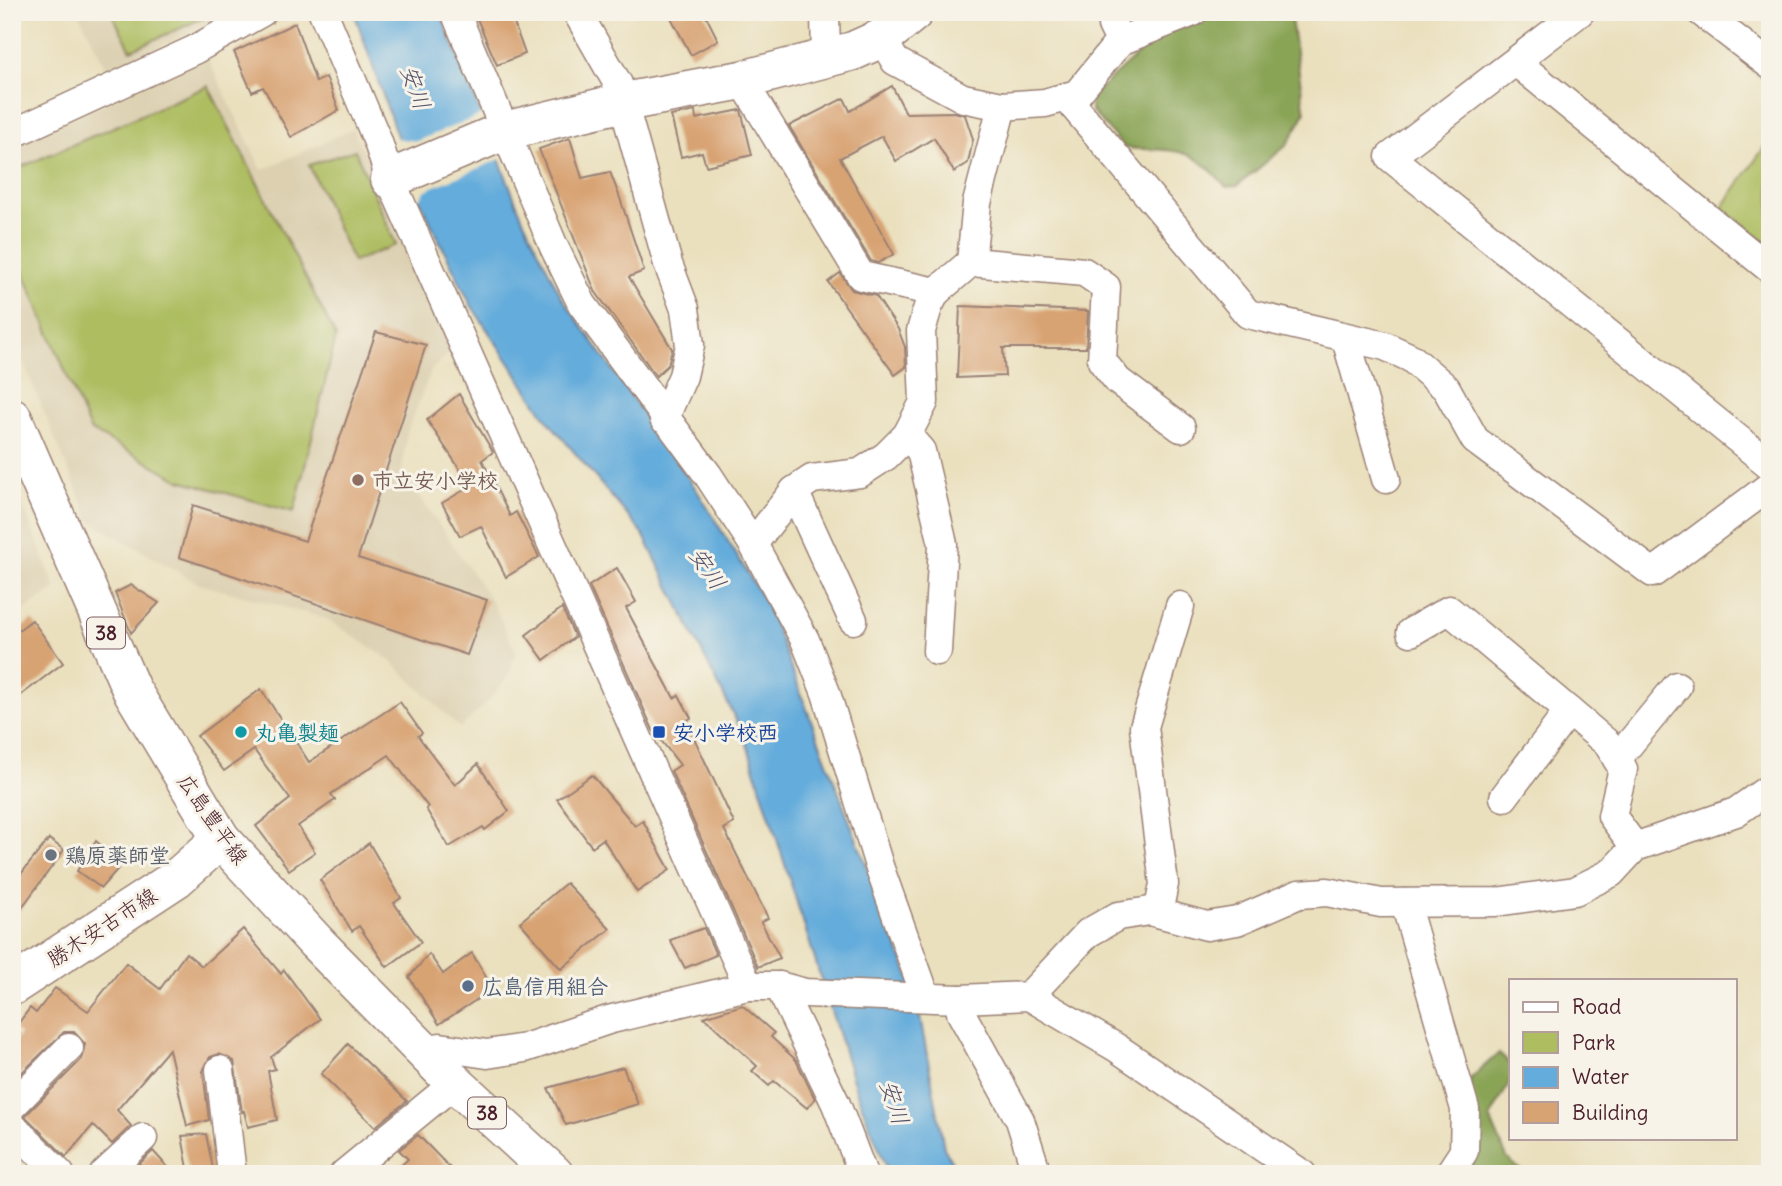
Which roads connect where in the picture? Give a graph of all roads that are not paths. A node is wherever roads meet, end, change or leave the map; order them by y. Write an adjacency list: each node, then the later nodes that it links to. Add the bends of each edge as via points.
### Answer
1 (262, 12): 21 (street, via 194,50)
2 (323, 12): 22 (street)
3 (455, 12): 20 (street)
4 (577, 12): 18 (street)
5 (825, 12): 13 (street)
6 (914, 12): 11 (main road)
7 (1114, 12): 12 (street, via 1112,25)
8 (1193, 12): 12 (street)
9 (1580, 12): 14 (street)
10 (1700, 12): 15 (street)
11 (882, 38): 13 (main road); 19 (street, via 895,61 963,98)
12 (1120, 41): 17 (street, via 1077,94)
13 (825, 58): 16 (main road)
14 (1516, 62): 24 (street); 31 (street, via 1390,158)
15 (1770, 65)
16 (742, 80): 18 (main road); 25 (street, via 861,276)
17 (1066, 97): 19 (street); 26 (street, via 1248,314)
18 (624, 102): 20 (main road); 28 (street, via 687,321 690,345 683,376)
19 (1002, 106): 23 (street, via 977,203)
20 (504, 131): 22 (main road); 28 (street, via 582,304)
21 (12, 134)
22 (401, 174): 50 (street)
23 (971, 262): 25 (street); 29 (street, via 1084,272 1106,287 1102,361 1118,381)
24 (1770, 269)
25 (936, 292): 30 (street, via 921,331 924,402)
26 (1346, 339): 32 (street); 33 (street, via 1385,346 1411,358 1446,388 1475,440 1653,573)
27 (12, 417): 45 (main road, 広島豊平線 / 38, via 131,689)
28 (664, 419): 35 (street)
29 (1181, 428)
30 (907, 435): 34 (street, via 860,473 812,479); 39 (street, via 921,451 943,544)
31 (1770, 465)
32 (1386, 479)
33 (1770, 486)
34 (794, 491): 35 (street); 37 (street)
35 (753, 544): 52 (street, via 805,640 826,693)
36 (1180, 606): 48 (street, via 1144,727 1164,884)
37 (853, 620)
38 (1411, 632): 41 (street, via 1449,610)
39 (937, 651)
40 (1677, 686): 42 (street)
41 (1569, 711): 42 (street, via 1608,744); 44 (street)
42 (1617, 759): 46 (street, via 1623,769 1612,816)
43 (1770, 788): 46 (street, via 1736,812)
44 (1504, 797)
45 (221, 839): 49 (main road, 勝木安古市線, via 177,878); 56 (main road, 広島豊平線 / 38)
46 (1636, 847): 47 (street, via 1611,873 1575,891 1496,902)
47 (1405, 903): 48 (street, via 1327,892 1299,894 1237,922 1207,926); 70 (street, via 1465,1109 1464,1151)
48 (1158, 913): 53 (street, via 1118,916 1088,933)
49 (12, 986)
50 (748, 986): 51 (street); 56 (street, via 608,1020 525,1048 487,1054 440,1046)
51 (792, 989): 52 (street); 67 (street)
52 (921, 995): 54 (street)
53 (1029, 996): 54 (street); 69 (street, via 1139,1062)
54 (960, 999): 68 (street, via 961,1013 1020,1120)
55 (69, 1048): 59 (street)
56 (422, 1050): 58 (main road, 広島豊平線 / 38)
57 (220, 1070): 64 (street)
58 (455, 1083): 65 (street); 66 (main road, 広島豊平線 / 38)
59 (12, 1106)
60 (12, 1126): 62 (street)
61 (143, 1138): 63 (street)
62 (60, 1174)
63 (104, 1174)
64 (232, 1174)
65 (344, 1174)
66 (554, 1174)
67 (863, 1174)
68 (1037, 1174)
69 (1302, 1174)
70 (1449, 1174)

